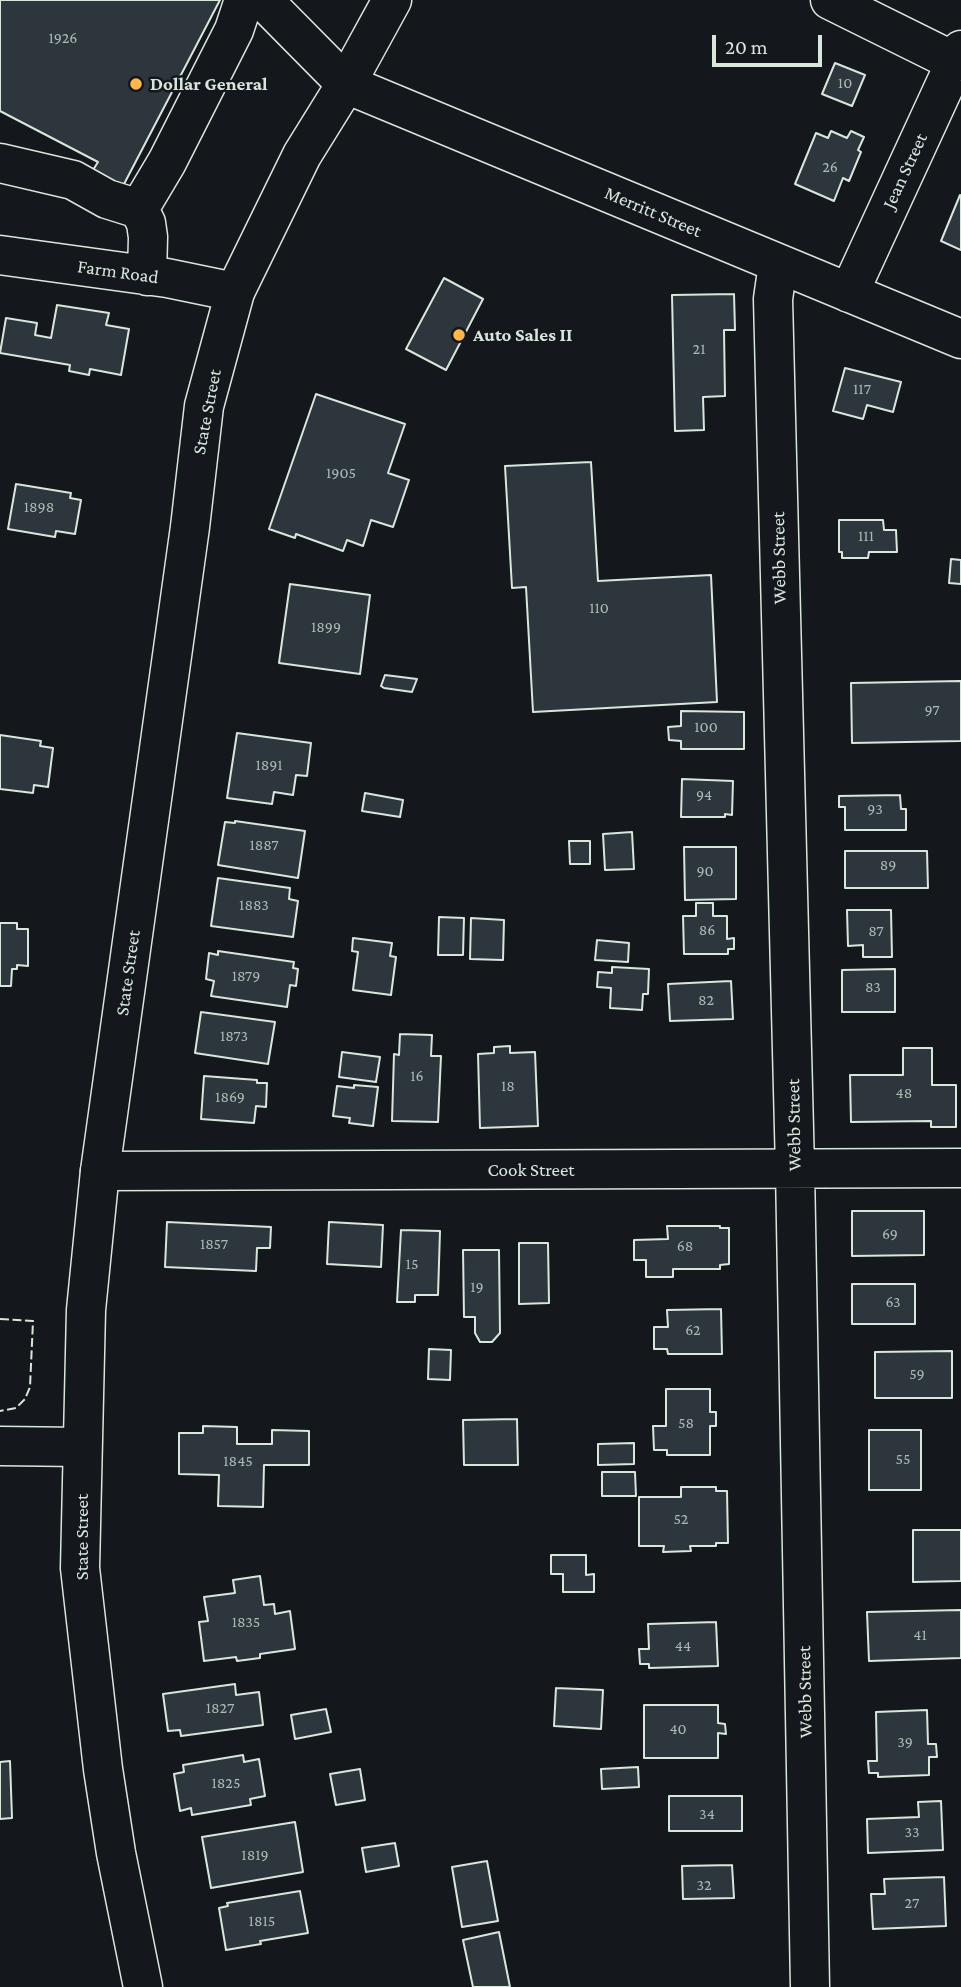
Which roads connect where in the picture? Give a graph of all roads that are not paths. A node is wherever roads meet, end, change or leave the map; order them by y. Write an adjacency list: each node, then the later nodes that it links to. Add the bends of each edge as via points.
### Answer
1 (244, 0): 8 (street, via 234,30)
2 (263, 0): 6 (street)
3 (392, 0): 6 (street, State Street)
4 (830, 0): 5 (street)
5 (958, 56): 13 (street, Jean Street)
6 (346, 84): 10 (street, Merritt Street); 12 (street, State Street, via 302,155)
7 (0, 163): 8 (street, via 73,180 107,199)
8 (139, 209): 11 (street, via 148,237)
9 (0, 255): 11 (street, Farm Road)
10 (778, 264): 13 (street, Merritt Street); 15 (street, Webb Street, via 773,299)
11 (147, 276): 12 (street, Farm Road)
12 (235, 292): 17 (street, State Street, via 204,406)
13 (849, 293): 14 (street, Merritt Street)
14 (961, 339)
15 (795, 1168): 16 (street, Cook Street); 17 (street, Cook Street); 21 (street, Webb Street)
16 (961, 1168)
17 (100, 1171): 19 (street, State Street, via 86,1310)
18 (0, 1446): 19 (street)
19 (82, 1447): 20 (street, State Street, via 80,1568 93,1695 116,1853)
20 (143, 1987)
21 (810, 1987)

